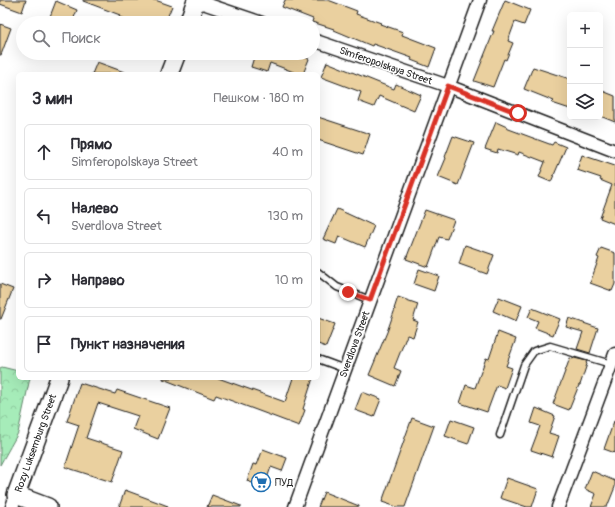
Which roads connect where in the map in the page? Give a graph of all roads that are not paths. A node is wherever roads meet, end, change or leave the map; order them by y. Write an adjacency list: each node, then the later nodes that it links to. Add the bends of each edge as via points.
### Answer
1 (196, 0): 3 (main road); 4 (street)
2 (480, 0): 8 (street, Sverdlova Street)
3 (190, 16)
4 (242, 16)
5 (320, 42): 8 (street, Simferopolskaya Street)
6 (174, 60): 7 (main road)
7 (170, 72)
8 (448, 86): 9 (street, Simferopolskaya Street); 11 (street, Sverdlova Street)
9 (615, 151)
10 (320, 274): 11 (lane, via 337,288)
11 (370, 300): 14 (street, Sverdlova Street)
12 (614, 357): 16 (lane, via 550,346 534,351 524,365); 20 (street)
13 (320, 360): 14 (lane)
14 (345, 369): 19 (street, Sverdlova Street)
15 (57, 380): 17 (main road, Rozy Luksemburg Street)
16 (500, 435)
17 (14, 501): 18 (main road)
18 (48, 507)
19 (295, 507)
20 (558, 507)

